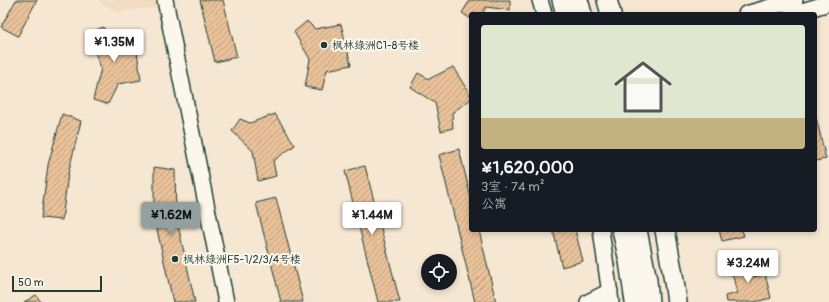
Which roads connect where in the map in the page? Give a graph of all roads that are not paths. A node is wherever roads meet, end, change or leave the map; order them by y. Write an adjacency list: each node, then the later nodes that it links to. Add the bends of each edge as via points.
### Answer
1 (165, 0): 22 (street)
2 (540, 0): 9 (street)
3 (562, 0): 10 (main road)
4 (578, 0): 11 (main road)
5 (592, 0): 12 (main road)
6 (607, 0): 13 (main road)
7 (795, 0): 14 (street)
8 (829, 3): 15 (street)
9 (543, 12)
10 (565, 12)
11 (581, 12)
12 (595, 12)
13 (610, 12)
14 (753, 12)
15 (799, 12)
16 (602, 232): 21 (street)
17 (622, 232): 24 (main road)
18 (637, 232): 25 (main road)
19 (649, 232): 26 (main road)
20 (665, 232): 27 (main road)
21 (610, 297): 23 (street)
22 (226, 302)
23 (588, 302)
24 (635, 302)
25 (649, 302)
26 (662, 302)
27 (677, 302)

